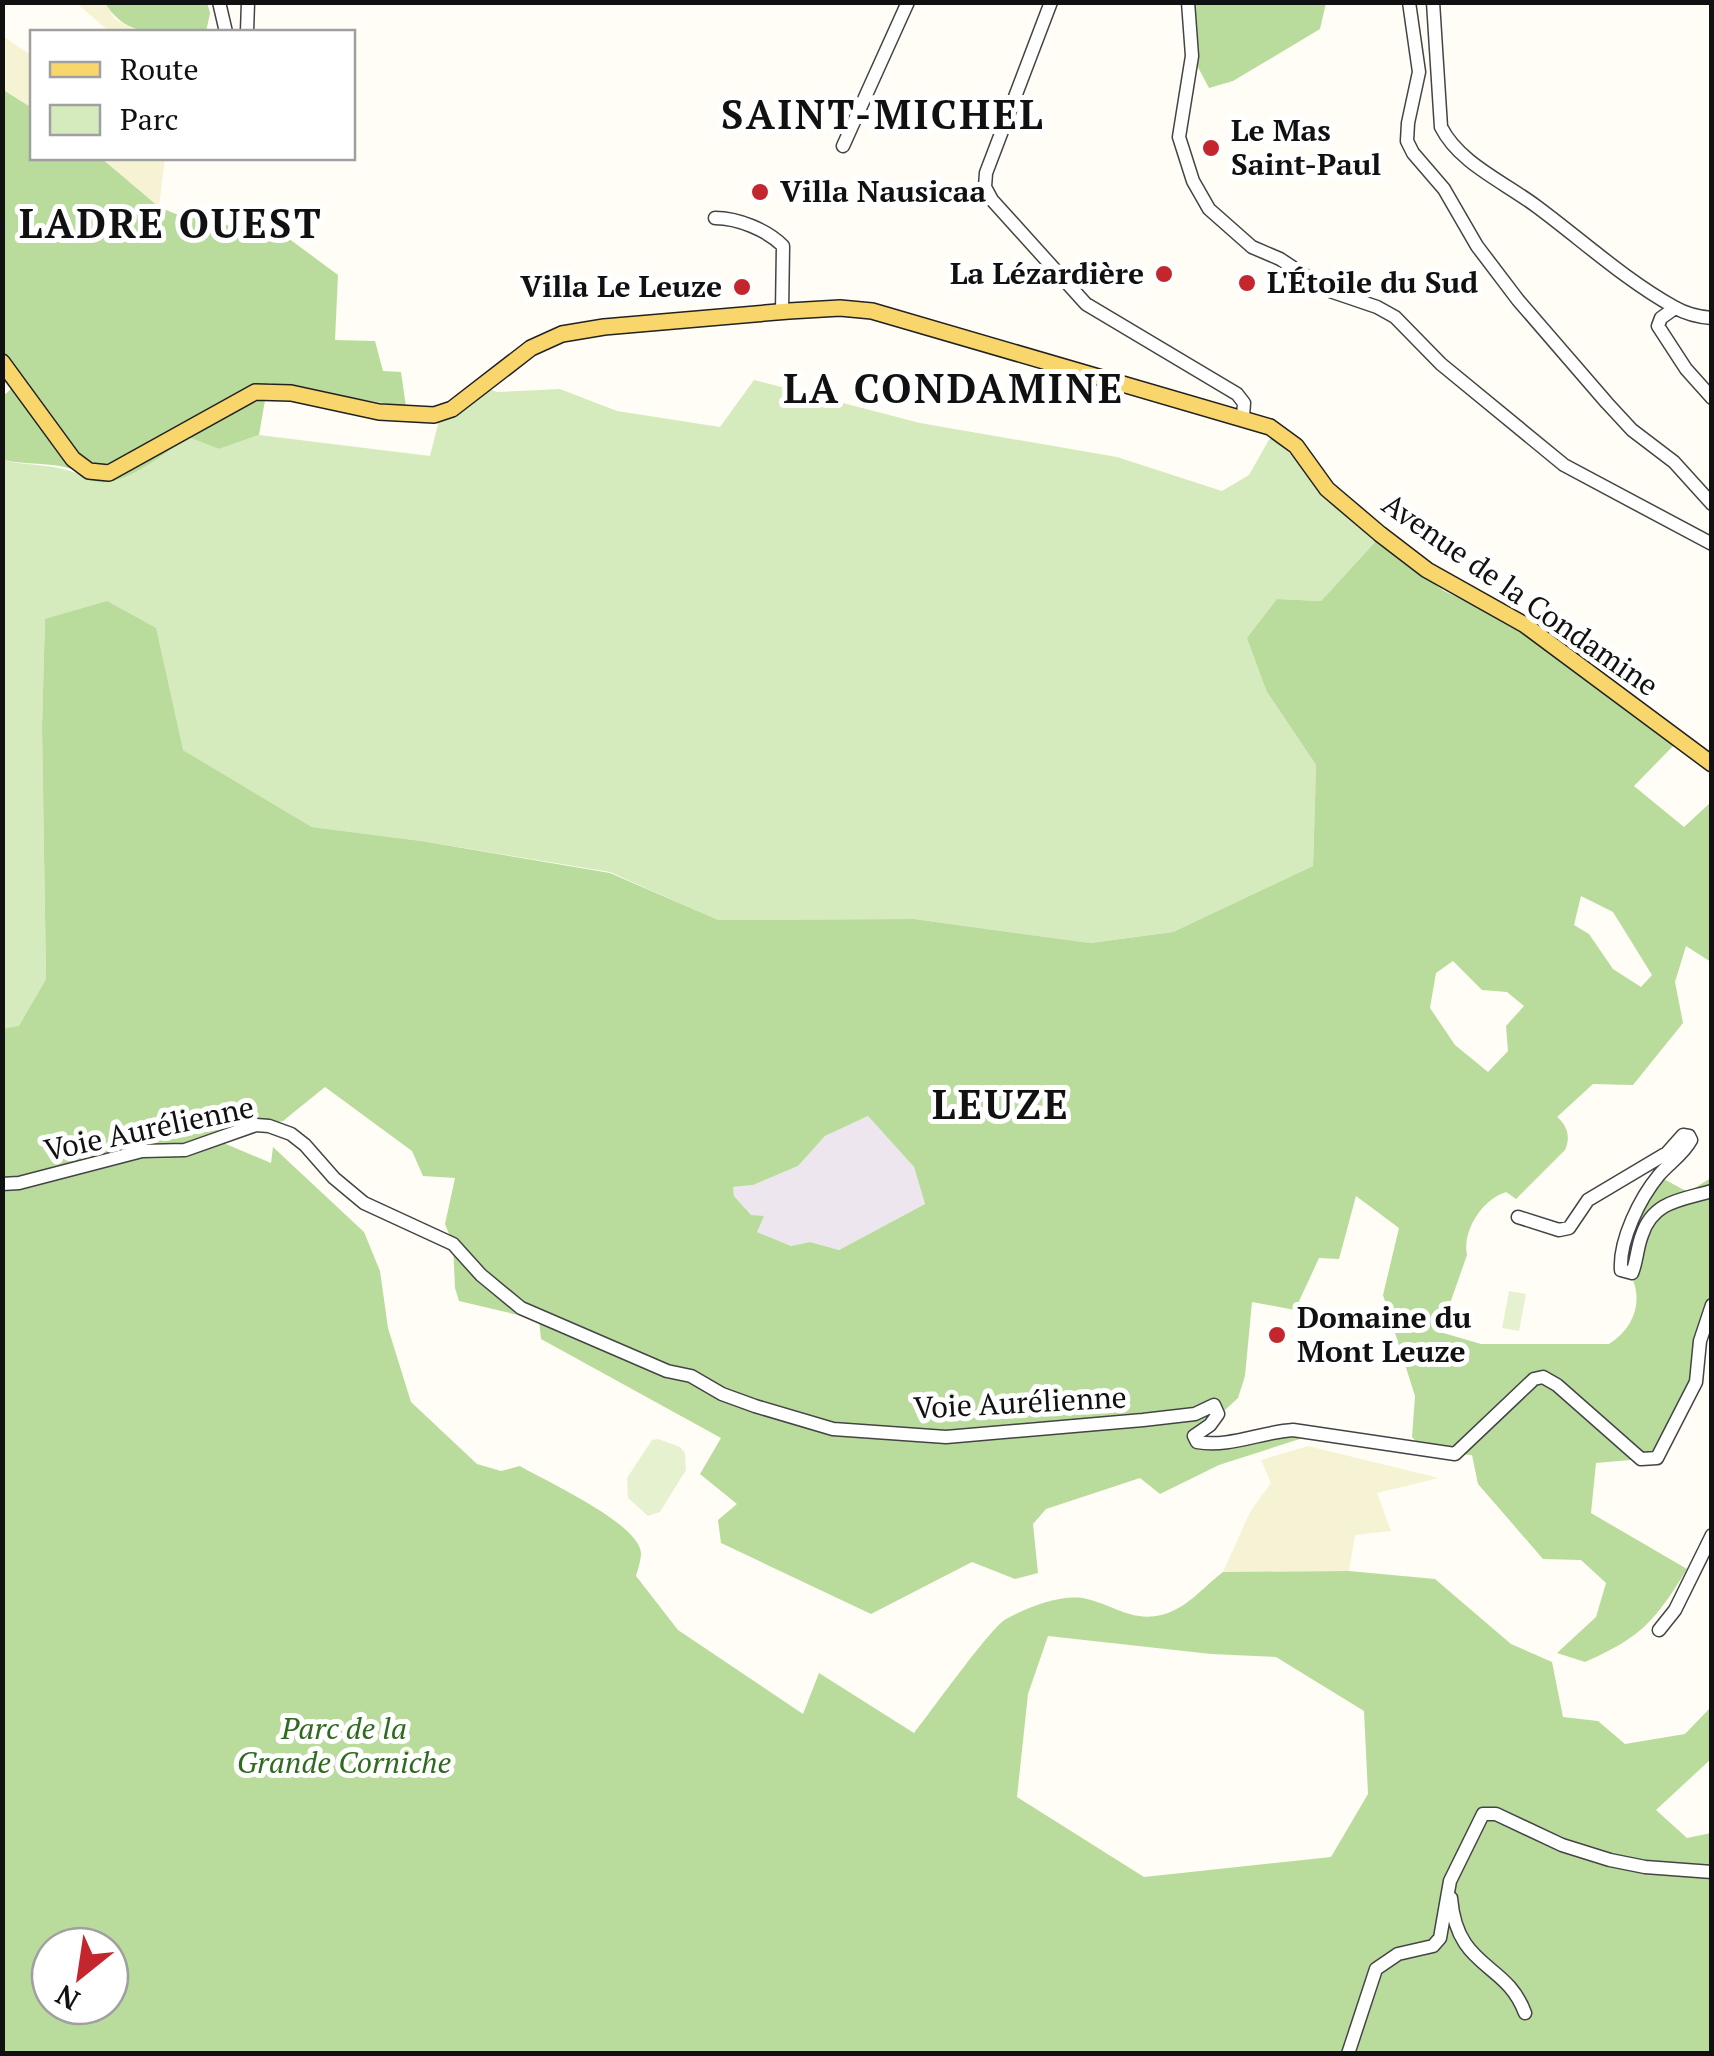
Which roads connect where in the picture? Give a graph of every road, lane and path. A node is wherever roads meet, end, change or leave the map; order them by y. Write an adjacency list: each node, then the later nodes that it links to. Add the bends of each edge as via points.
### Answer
1 (219, 2): 8 (street)
2 (248, 2): 9 (street)
3 (908, 2): 10 (street)
4 (1052, 2): 17 (street, via 992,154 986,187 1086,304 1237,394)
5 (1188, 2): 19 (street, via 1192,56 1179,137 1209,208 1252,247 1327,290 1395,317 1449,371 1564,465)
6 (1409, 2): 18 (street, via 1419,72 1408,123 1412,153 1518,300 1606,403)
7 (1432, 2): 12 (street, via 1441,126 1450,144)
8 (226, 30)
9 (247, 30)
10 (842, 146)
11 (715, 218): 13 (street, via 768,233 783,246)
12 (1676, 308): 14 (street); 16 (street, via 1658,326)
13 (782, 312): 15 (main road, Avenue de la Condamine, via 562,334 434,415 255,392 109,473 73,460); 17 (main road, Avenue de la Condamine, via 872,311)
14 (1712, 318)
15 (2, 362)
16 (1712, 398)
17 (1243, 416): 20 (main road, Avenue de la Condamine, via 1296,446 1348,509 1427,570 1525,624)
18 (1712, 504)
19 (1712, 544)
20 (1712, 764)
21 (2, 1184): 24 (street, Voie Aurélienne, via 142,1152 185,1150 238,1129 269,1126 305,1145 364,1203 453,1244 480,1275 533,1315 755,1406 864,1433 946,1438 1158,1419 1214,1405 1218,1414 1196,1434 1197,1442 1293,1430 1455,1454 1542,1377 1650,1460 1671,1435 1696,1382)
22 (1712, 1192): 23 (street, via 1653,1213 1632,1273 1621,1270 1630,1228 1689,1136 1588,1200 1569,1228)
23 (1518, 1217)
24 (1712, 1305)
25 (1712, 1535): 26 (street)
26 (1659, 1630)
27 (1712, 1872): 28 (street, via 1610,1860 1488,1813 1472,1832)
28 (1446, 1892): 29 (street, via 1466,1949 1510,1988); 30 (street, via 1437,1943 1398,1954 1373,1972)
29 (1525, 2014)
30 (1348, 2054)

